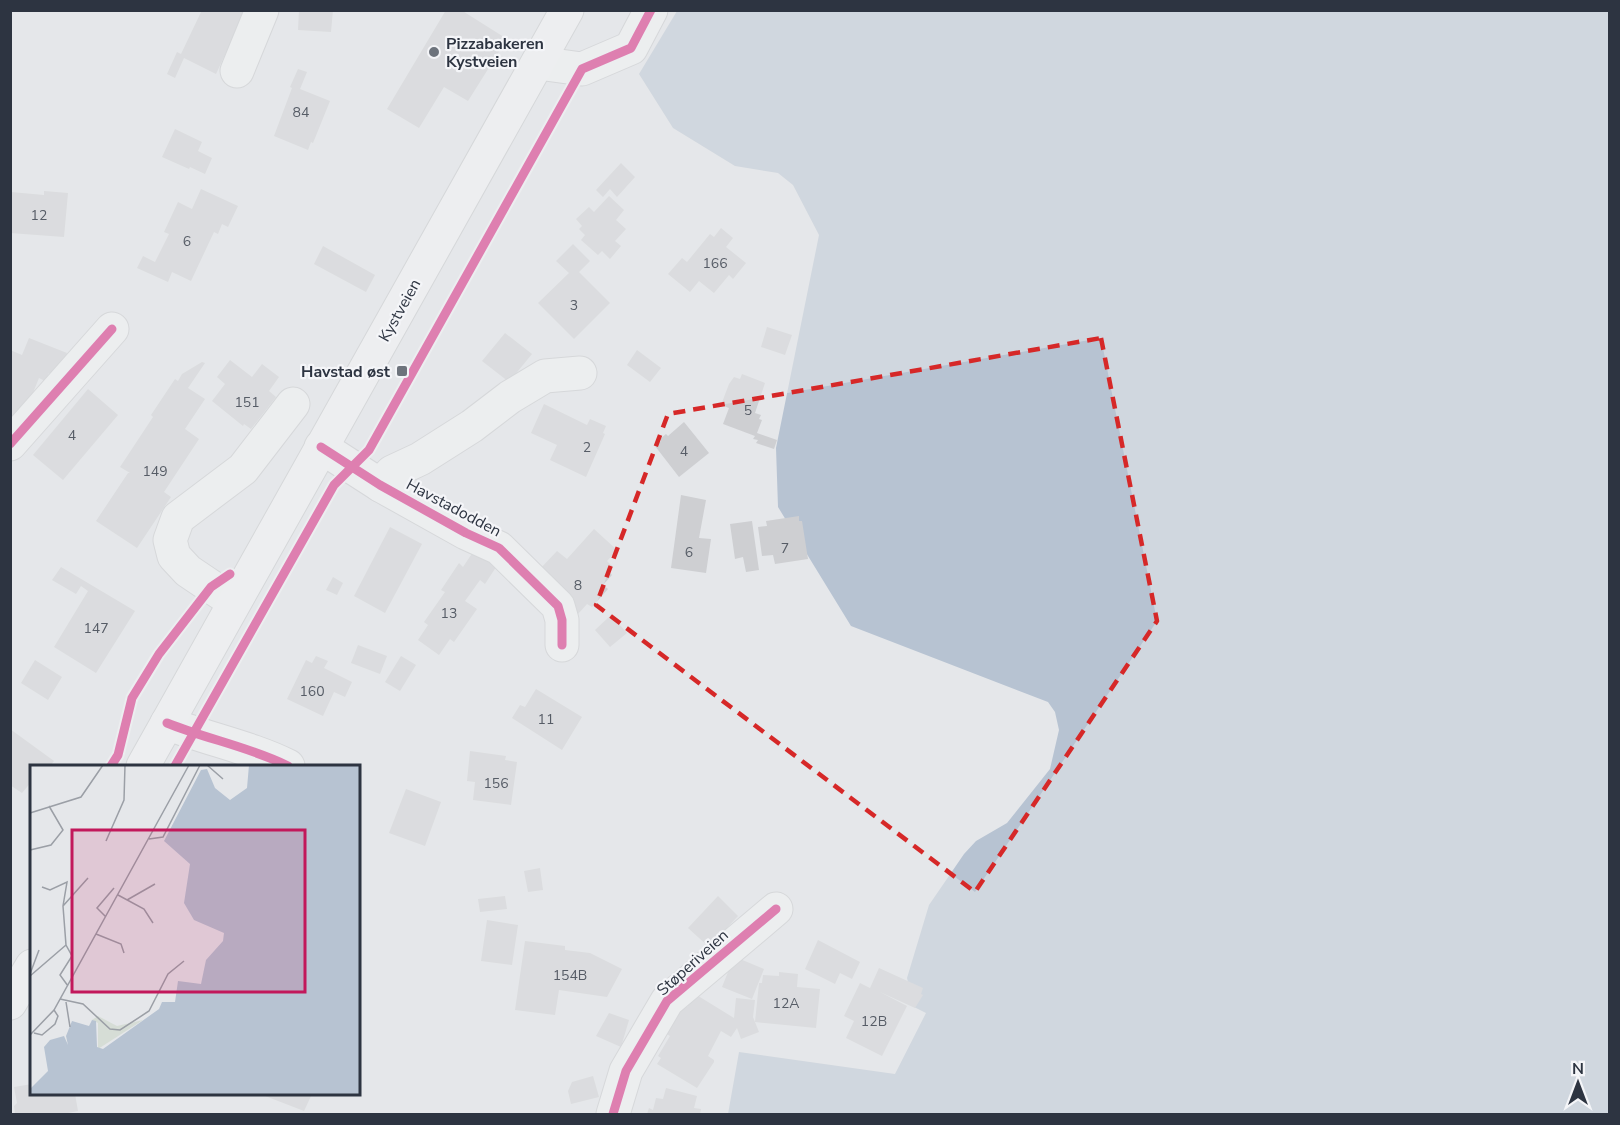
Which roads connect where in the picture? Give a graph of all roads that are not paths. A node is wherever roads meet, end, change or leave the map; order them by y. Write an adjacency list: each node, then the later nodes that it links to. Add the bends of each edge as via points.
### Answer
1 (262, 10): 5 (street)
2 (567, 10): 4 (main road, Kystveien)
3 (651, 10): 4 (street, via 631,48 582,69)
4 (538, 63): 10 (main road, Kystveien)
5 (237, 71)
6 (112, 329): 9 (street)
7 (580, 373): 11 (street, Havstadodden, via 545,376 437,448 392,472)
8 (293, 404): 12 (street, via 243,469 178,518 170,540 174,556 188,571)
9 (10, 444)
10 (321, 447): 11 (street, Havstadodden); 12 (main road, Kystveien)
11 (380, 485): 13 (street, Havstadodden, via 499,548 558,606)
12 (234, 602): 14 (main road, Kystveien)
13 (562, 645)
14 (167, 723): 15 (main road, Kystveien); 16 (street)
15 (144, 765)
16 (286, 765)
17 (776, 909): 20 (street, Støperiveien, via 667,1002 626,1071)
18 (30, 969): 19 (main road)
19 (10, 1003)
20 (613, 1114)

